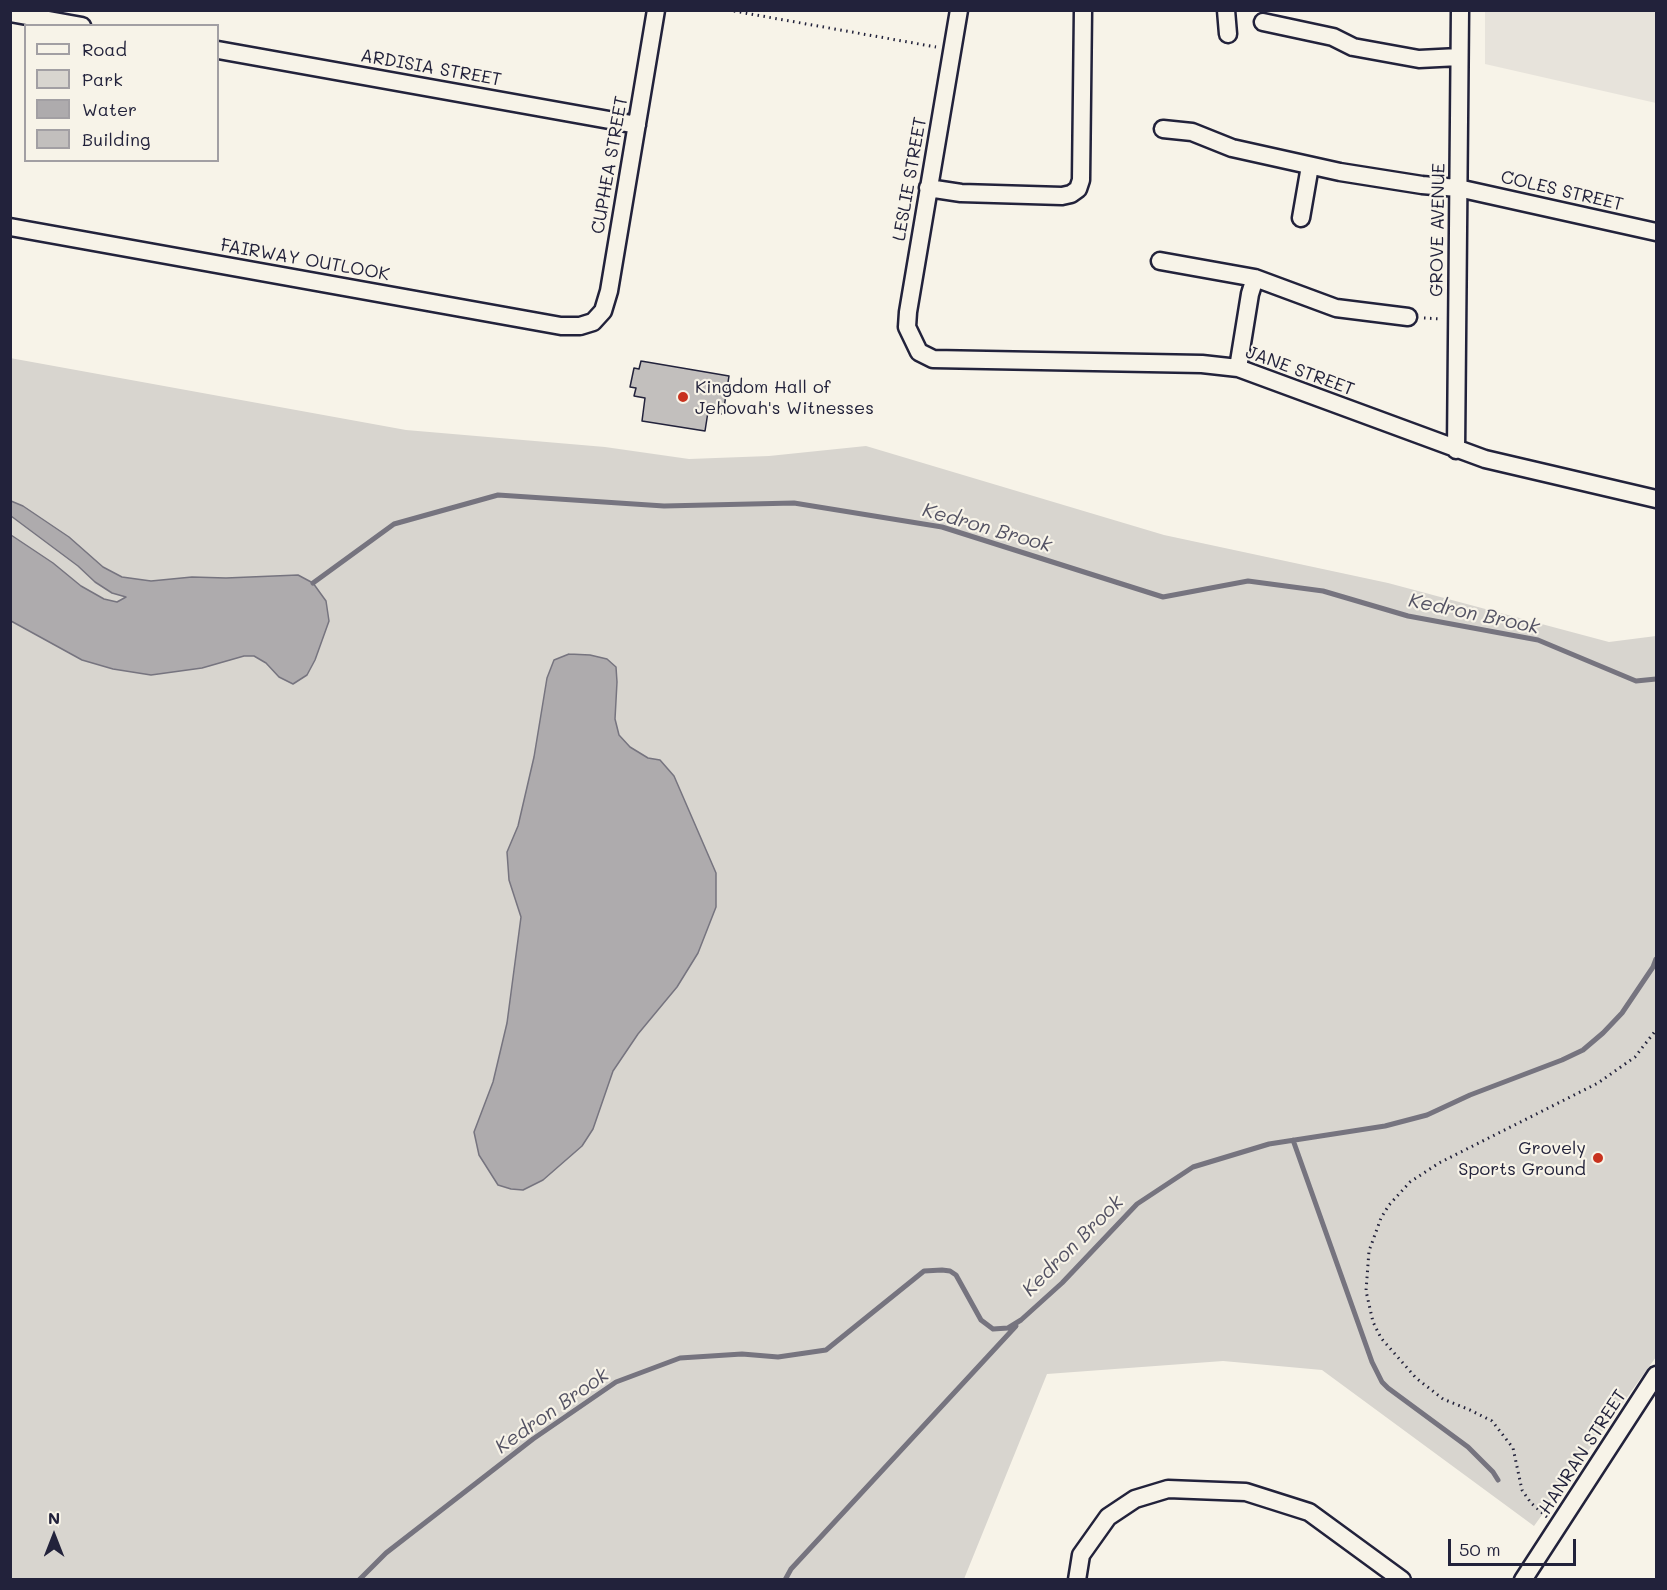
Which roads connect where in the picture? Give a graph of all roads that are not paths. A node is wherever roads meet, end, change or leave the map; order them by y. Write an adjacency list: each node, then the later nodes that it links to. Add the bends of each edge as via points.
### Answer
1 (656, 10): 12 (street, CUPHEA STREET)
2 (959, 10): 15 (street, LESLIE STREET)
3 (1083, 10): 15 (street, via 1078,189 1062,196 961,193)
4 (1226, 10): 9 (street)
5 (1460, 10): 11 (street, GROVE AVENUE)
6 (10, 13): 8 (street)
7 (1263, 22): 11 (street, via 1333,37 1353,47 1419,59)
8 (71, 24)
9 (1228, 34)
10 (219, 50): 12 (street, ARDISIA STREET)
11 (1459, 57): 16 (street, GROVE AVENUE)
12 (637, 125): 23 (street, CUPHEA STREET, via 609,291 603,311)
13 (1163, 129): 14 (street, COLES STREET, via 1192,132 1232,148)
14 (1310, 166): 16 (street, COLES STREET); 17 (street)
15 (928, 188): 24 (street, LESLIE STREET, via 907,320)
16 (1458, 188): 19 (street, COLES STREET); 26 (street, GROVE AVENUE)
17 (1301, 218)
18 (10, 227): 23 (street, FAIRWAY OUTLOOK, via 561,326)
19 (1656, 232)
20 (1160, 261): 21 (street)
21 (1255, 278): 22 (street, via 1336,308); 25 (street)
22 (1408, 317)
23 (593, 322)
24 (919, 352): 25 (street, JANE STREET, via 933,359)
25 (1238, 368): 26 (street, JANE STREET)
26 (1456, 450): 27 (street, JANE STREET)
27 (1656, 500)
28 (1656, 1375): 31 (street, HANRAN STREET)
29 (1077, 1580): 30 (street, via 1081,1555 1108,1517 1135,1499 1168,1489 1245,1492 1309,1512)
30 (1402, 1580)
31 (1523, 1580)

